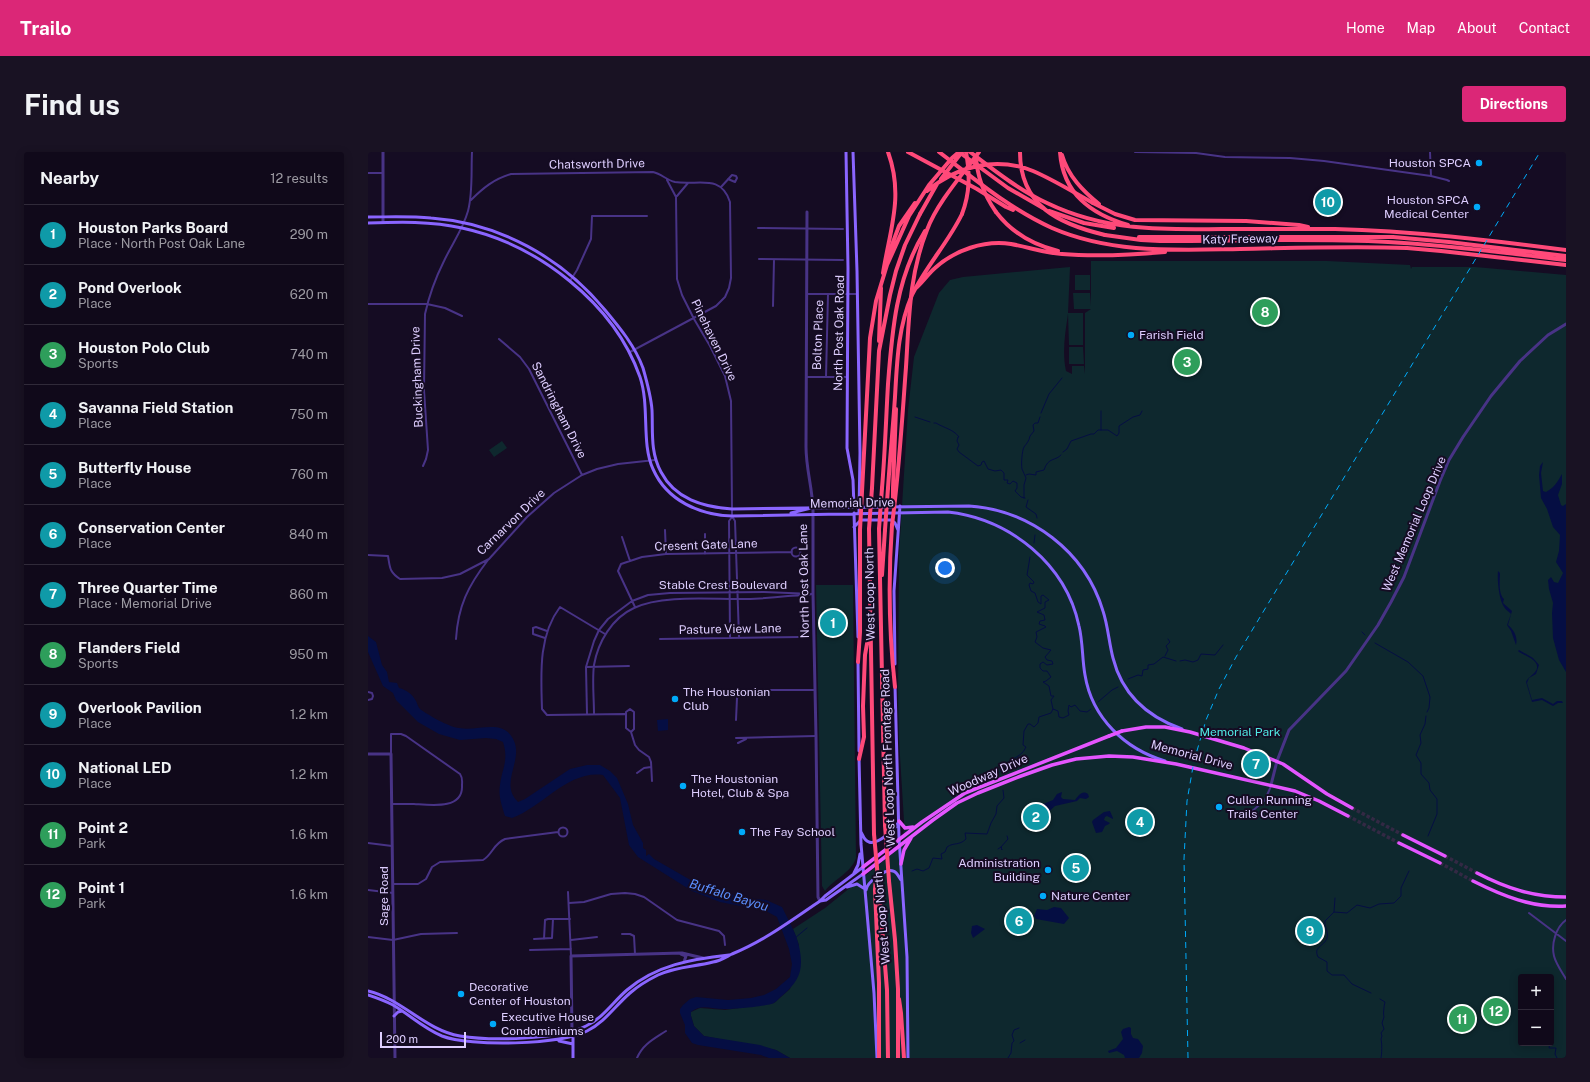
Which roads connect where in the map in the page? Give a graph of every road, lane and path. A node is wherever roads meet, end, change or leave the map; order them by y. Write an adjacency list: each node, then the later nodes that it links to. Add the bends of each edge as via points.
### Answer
1 (383, 152): 18 (street)
2 (472, 152): 26 (street, Buckingham Drive)
3 (846, 152): 62 (main road, North Post Oak Road)
4 (853, 152): 63 (main road, North Post Oak Road)
5 (888, 152): 56 (highway, bridge, via 895,182 895,210)
6 (908, 152): 29 (highway, via 1006,207)
7 (939, 152): 29 (highway, Katy Freeway, via 995,196)
8 (960, 152): 41 (highway, via 1018,195 1060,215 1101,226); 72 (highway, West Loop North, bridge, via 929,196 910,234 893,282); 131 (highway, bridge, via 934,178 918,202 896,244 878,293 872,318 860,530)
9 (966, 152): 59 (highway, bridge, via 969,167 966,204 955,228)
10 (970, 152): 41 (highway, Katy Freeway, via 1021,189 1057,208 1107,224)
11 (976, 152): 48 (highway, bridge, via 982,188 996,212 1014,231 1028,240)
12 (979, 152): 40 (highway, West Loop North, bridge, via 938,208)
13 (1021, 152): 43 (highway, bridge, via 1020,166 1024,181 1044,210 1070,225)
14 (1061, 152): 27 (highway, via 1065,164 1083,190); 41 (highway, via 1063,171 1068,183 1085,204 1100,215 1130,226)
15 (1135, 152): 19 (street, via 1196,153 1229,158 1288,158)
16 (1430, 152): 19 (street)
17 (368, 173): 18 (street)
18 (384, 173): 32 (street)
19 (1431, 176): 22 (street)
20 (728, 179): 20 (street, via 732,175 737,178 735,182); 24 (street)
21 (667, 180): 23 (street, Chatsworth Drive); 25 (street, Pinehaven Drive); 26 (street, Chatsworth Drive, via 660,173 653,172 511,174 498,178)
22 (1449, 181)
23 (689, 182): 24 (street, Chatsworth Drive, via 710,183); 25 (street)
24 (720, 187): 68 (street, via 728,195 730,202 731,278 722,301)
25 (676, 197): 68 (street, Pinehaven Drive, via 677,279 682,296)
26 (471, 200): 35 (street, Buckingham Drive)
27 (1103, 207): 42 (highway, via 1135,220 1246,221 1299,225); 56 (highway, bridge, via 1028,169 998,164 967,168 939,181 912,206 898,230)
28 (806, 212): 38 (street, North Post Oak Lane)
29 (1020, 212): 46 (highway, Katy Freeway, via 1065,233 1112,246 1146,249)
30 (648, 216): 57 (street, via 592,216 591,239)
31 (368, 217): 32 (main road, Memorial Drive)
32 (383, 217): 33 (street); 35 (main road, Memorial Drive, via 432,218)
33 (383, 222): 34 (main road, Memorial Drive); 36 (main road, Memorial Drive, via 426,223)
34 (368, 223)
35 (464, 223): 36 (street, Buckingham Drive); 44 (main road, Memorial Drive)
36 (462, 228): 45 (main road, Memorial Drive, via 496,237); 65 (street, Buckingham Drive, via 444,262)
37 (758, 228): 38 (street)
38 (807, 228): 39 (street); 52 (street, North Post Oak Lane)
39 (843, 229)
40 (927, 229): 95 (highway, bridge, via 911,288 897,493); 115 (highway, West Loop North, bridge, via 916,246 906,273 892,328 879,529)
41 (1152, 229): 42 (highway, Katy Freeway)
42 (1316, 229): 47 (highway, Katy Freeway, via 1444,235)
43 (1105, 234): 49 (highway, via 1161,238 1392,237); 54 (highway, via 1160,241 1387,242)
44 (523, 243): 45 (main road); 57 (main road, Memorial Drive)
45 (520, 248): 58 (main road, Memorial Drive)
46 (1217, 249): 48 (highway, via 1098,256); 55 (highway, Katy Freeway, via 1407,248)
47 (1566, 250)
48 (1072, 255): 59 (highway, via 1005,244 978,246 963,250 942,262)
49 (1566, 256)
50 (759, 259): 51 (street)
51 (774, 260): 52 (street); 66 (street)
52 (806, 260): 53 (street); 60 (street, North Post Oak Lane)
53 (843, 260)
54 (1566, 260)
55 (1566, 265)
56 (884, 267): 72 (highway, bridge, via 880,300)
57 (573, 277): 58 (street); 71 (main road, Memorial Drive, via 591,293)
58 (570, 281): 73 (main road, Memorial Drive, via 614,328)
59 (916, 288): 74 (highway, via 900,334)
60 (807, 294): 61 (street); 75 (street, North Post Oak Lane)
61 (828, 294): 62 (street); 76 (street, Bolton Place)
62 (848, 294): 63 (street); 77 (main road, North Post Oak Road)
63 (857, 294): 86 (main road, North Post Oak Road)
64 (368, 304): 65 (street)
65 (427, 304): 67 (street, via 445,308); 82 (street, Buckingham Drive, via 423,364 428,450)
66 (773, 306)
67 (462, 316)
68 (694, 319): 71 (street); 88 (street, Pinehaven Drive, via 725,376 731,401)
69 (1566, 324): 152 (street, West Memorial Loop Drive, via 1548,335 1520,360 1463,437 1440,481 1404,577 1378,625 1346,670 1292,726 1284,739)
70 (499, 339): 83 (street, Sandringham Drive, via 520,357 529,369)
71 (634, 350): 73 (street); 78 (main road, Memorial Drive, via 642,366)
72 (879, 351): 121 (highway, West Loop North, bridge, via 869,529)
73 (630, 352): 79 (main road, Memorial Drive)
74 (897, 367): 95 (highway, bridge); 115 (highway, bridge)
75 (806, 377): 76 (street); 87 (street, North Post Oak Lane, via 806,461)
76 (826, 377): 77 (street)
77 (847, 377): 85 (main road, North Post Oak Road, via 847,448 853,480)
78 (649, 391): 79 (main road); 81 (main road, Memorial Drive)
79 (644, 392): 80 (main road, Memorial Drive)
80 (650, 460): 81 (street, Carnarvon Drive); 83 (street, Carnarvon Drive, via 618,464); 94 (main road, Memorial Drive, via 664,485 680,500 705,512)
81 (655, 460): 88 (main road, Memorial Drive, via 669,483 686,498 710,507)
82 (423, 466)
83 (582, 475): 109 (street, Carnarvon Drive, via 554,493 527,517)
84 (900, 506): 86 (main road, Memorial Drive); 89 (main road, West Loop North Frontage Road); 144 (main road, Memorial Drive, via 984,507 1019,517 1048,534 1076,560 1092,583 1104,612 1115,665 1130,693 1144,708 1160,719)
85 (854, 507): 86 (main road, Memorial Drive); 87 (main road, Memorial Drive); 90 (main road, North Post Oak Road)
86 (859, 507): 91 (main road, North Post Oak Road)
87 (813, 508): 88 (main road, Memorial Drive); 92 (street, North Post Oak Lane); 93 (main road)
88 (732, 509): 94 (street, Pinehaven Drive)
89 (900, 512): 91 (main road, Memorial Drive); 98 (main road, West Loop North Frontage Road); 153 (main road, Memorial Drive, via 942,512 974,517 1003,528 1032,548 1053,570 1072,605 1079,626 1086,682 1103,719 1132,747 1152,757)
90 (854, 513): 91 (main road, Memorial Drive); 92 (main road, Memorial Drive); 96 (main road)
91 (858, 513)
92 (812, 514): 93 (main road, Memorial Drive); 114 (street, North Post Oak Lane)
93 (780, 515): 94 (main road, Memorial Drive)
94 (732, 516): 101 (street, via 729,521); 102 (street, via 735,521)
95 (892, 527): 135 (highway, via 889,582 890,642)
96 (854, 528): 98 (main road, via 861,520 888,520 895,523); 131 (main road)
97 (666, 530): 106 (street)
98 (898, 532): 135 (main road, West Loop North Frontage Road, via 894,591)
99 (705, 534): 107 (street)
100 (622, 536): 110 (street)
101 (729, 539): 102 (street); 104 (street)
102 (736, 539): 105 (street)
103 (792, 552): 103 (street, via 797,557 801,553 796,548); 105 (street, Cresent Gate Lane)
104 (728, 553): 105 (street, Cresent Gate Lane); 107 (street, Cresent Gate Lane); 111 (street)
105 (736, 553): 112 (street)
106 (666, 554): 107 (street, Cresent Gate Lane); 110 (street, Cresent Gate Lane)
107 (705, 554)
108 (368, 555): 109 (street, Carnarvon Drive, via 385,555 389,558 393,573 404,580 451,577)
109 (489, 559): 129 (street, via 466,591)
110 (630, 561): 119 (street, via 621,564 618,571)
111 (729, 592): 112 (street, Stable Crest Boulevard); 113 (street, Stable Crest Boulevard); 116 (street)
112 (738, 592): 114 (street, Stable Crest Boulevard); 117 (street)
113 (682, 593): 118 (street); 119 (street, Stable Crest Boulevard, via 658,593)
114 (813, 594): 117 (street, Stable Crest Boulevard); 136 (street, North Post Oak Lane)
115 (881, 594): 225 (highway, West Loop North, bridge, via 885,825)
116 (729, 599): 117 (street, Stable Crest Boulevard); 118 (street, Stable Crest Boulevard); 125 (street)
117 (738, 599): 126 (street)
118 (682, 600): 120 (street, Stable Crest Boulevard, via 660,601)
119 (632, 601): 120 (street); 122 (street, Stable Crest Boulevard, via 615,612)
120 (635, 607): 124 (street, Stable Crest Boulevard)
121 (870, 628): 151 (highway, via 865,655 864,737); 189 (highway, West Loop North, bridge)
122 (599, 630): 123 (street, via 560,607); 124 (street); 133 (street, Stable Crest Boulevard)
123 (547, 631): 128 (street); 128 (street, via 533,628 533,634)
124 (605, 634): 134 (street, Stable Crest Boulevard)
125 (730, 637): 126 (street, Pasture View Lane); 130 (street, Pasture View Lane)
126 (739, 637): 127 (street, Pasture View Lane)
127 (800, 637)
128 (545, 638): 139 (street, via 541,675 544,713)
129 (456, 639)
130 (660, 639)
131 (858, 662): 151 (main road)
132 (629, 666): 134 (street)
133 (586, 667): 134 (street); 139 (street, Stable Crest Boulevard)
134 (594, 667): 140 (street, Stable Crest Boulevard)
135 (895, 687): 164 (main road, West Loop North Frontage Road)
136 (815, 690): 142 (street, via 744,692 737,698); 145 (street, North Post Oak Lane)
137 (368, 692): 138 (street, via 373,696)
138 (368, 700)
139 (587, 714): 140 (street)
140 (594, 714): 141 (street)
141 (625, 714): 143 (street, via 626,728); 143 (street, via 630,709 634,712 634,729)
142 (736, 720)
143 (631, 732): 154 (street, via 635,745 649,757)
144 (1190, 732): 152 (main road, Memorial Drive); 155 (main road, Woodway Drive, bridge, via 1154,726 1139,728 1109,736)
145 (816, 736): 147 (street); 194 (street, North Post Oak Lane)
146 (736, 738): 147 (street)
147 (747, 738): 148 (street)
148 (738, 743)
149 (368, 754): 150 (street)
150 (392, 754): 160 (street, Sage Road); 160 (street, Sage Road, via 391,734 401,734 462,777 461,796 448,803)
151 (859, 759): 166 (main road)
152 (1277, 761): 159 (street, West Memorial Loop Drive); 161 (main road, Memorial Drive)
153 (1176, 764): 157 (main road, Woodway Drive, via 1133,757 1099,757 1063,762); 159 (main road, Memorial Drive)
154 (652, 767): 156 (street, via 644,768); 158 (street)
155 (1019, 771): 157 (main road); 165 (main road, Woodway Drive, via 965,793)
156 (637, 773)
157 (1021, 776): 169 (main road, Woodway Drive, via 958,803)
158 (652, 781)
159 (1271, 785): 162 (street, via 1265,800); 163 (main road, Memorial Drive, via 1307,796)
160 (392, 804): 175 (street, Sage Road)
161 (1352, 808)
162 (1250, 813)
163 (1348, 816)
164 (899, 820): 165 (main road, via 904,828); 166 (main road, via 893,830 873,843 865,840); 170 (main road, West Loop North Frontage Road)
165 (914, 827): 170 (main road, Woodway Drive)
166 (860, 830): 173 (main road)
167 (558, 832): 167 (street, via 564,836 567,832 561,828); 185 (street, via 505,839 494,846 483,860 440,862 432,867 426,878 418,884)
168 (1403, 835): 176 (main road)
169 (913, 836): 174 (main road, Woodway Drive); 178 (main road, via 904,850)
170 (899, 838): 174 (main road, West Loop North Frontage Road); 179 (main road, Woodway Drive)
171 (368, 843): 175 (street)
172 (1399, 843): 177 (main road)
173 (861, 844): 179 (main road); 181 (main road, via 860,857)
174 (900, 845): 178 (main road, West Loop North Frontage Road); 182 (main road, Woodway Drive)
175 (393, 846): 185 (street, Sage Road)
176 (1445, 856)
177 (1440, 863)
178 (901, 864): 183 (main road, West Loop North Frontage Road)
179 (863, 867): 181 (main road, Woodway Drive); 182 (main road)
180 (1477, 873): 193 (main road, via 1520,891)
181 (853, 874): 194 (main road, Woodway Drive)
182 (863, 874): 186 (main road); 188 (main road, Woodway Drive)
183 (901, 880): 192 (main road, via 896,873 888,870 867,885); 250 (main road, West Loop North Frontage Road, via 905,923)
184 (1473, 881): 196 (main road, via 1520,901)
185 (393, 884): 191 (street, Sage Road)
186 (865, 889): 188 (main road, via 857,884); 192 (main road)
187 (368, 890): 191 (street)
188 (840, 890): 194 (main road, Woodway Drive, via 826,900)
189 (877, 890): 246 (highway); 247 (highway, West Loop North, via 887,990)
190 (568, 892): 195 (street)
191 (393, 893): 208 (street, Sage Road)
192 (866, 895): 246 (main road)
193 (1566, 897)
194 (820, 901): 216 (main road, Woodway Drive, via 763,938)
195 (569, 903): 199 (street); 211 (street, via 584,902 611,894 635,894 644,897 677,920 719,931 724,936)
196 (1566, 906)
197 (1529, 913): 203 (street)
198 (553, 919): 199 (street); 206 (street, via 544,922); 206 (street, via 552,938)
199 (570, 919): 209 (street)
200 (1566, 920): 203 (street)
201 (457, 933): 208 (street, via 421,934)
202 (622, 934): 215 (street, via 634,936)
203 (1556, 934): 210 (street); 223 (street, via 1554,955)
204 (368, 937): 208 (street)
205 (597, 937): 209 (street)
206 (544, 938): 207 (street)
207 (534, 939)
208 (393, 940): 228 (street, Sage Road)
209 (571, 940): 213 (street)
210 (1566, 941)
211 (725, 945)
212 (530, 950): 213 (street)
213 (571, 950): 217 (street)
214 (678, 953): 215 (street); 218 (street); 219 (street, via 686,956)
215 (635, 954): 217 (street)
216 (732, 954): 218 (main road, Woodway Drive); 221 (main road, Woodway Drive, via 714,962)
217 (571, 956): 235 (street)
218 (704, 958): 219 (main road, Woodway Drive)
219 (684, 962): 220 (main road, Woodway Drive)
220 (674, 964): 221 (main road); 222 (main road, Woodway Drive)
221 (675, 968): 224 (main road, Woodway Drive)
222 (642, 979): 224 (main road); 229 (main road, Woodway Drive, via 626,990)
223 (1566, 979)
224 (644, 982): 230 (main road, Woodway Drive)
225 (898, 989): 248 (highway, West Loop North); 249 (highway)
226 (368, 991): 228 (main road, Woodway Drive)
227 (368, 996): 231 (main road, Woodway Drive)
228 (394, 1000): 231 (street, Sage Road); 238 (main road, Woodway Drive, via 432,1026 458,1035)
229 (616, 1002): 230 (main road); 235 (main road, Woodway Drive, via 599,1018)
230 (619, 1005): 237 (main road, Woodway Drive, via 602,1022)
231 (394, 1006): 232 (main road, Woodway Drive); 233 (street, Sage Road)
232 (402, 1011): 233 (main road); 241 (main road, Woodway Drive, via 429,1030 443,1036)
233 (394, 1016): 243 (street, Sage Road)
234 (666, 1031): 245 (street, via 645,1045)
235 (572, 1032): 236 (main road, Woodway Drive); 237 (main road)
236 (525, 1037): 238 (main road, Woodway Drive); 240 (main road)
237 (573, 1037): 239 (main road, Woodway Drive); 242 (main road)
238 (478, 1038): 241 (main road)
239 (557, 1040): 240 (main road, Woodway Drive); 242 (main road)
240 (525, 1042): 241 (main road, Woodway Drive)
241 (478, 1043)
242 (573, 1044): 244 (main road)
243 (395, 1058)
244 (573, 1058)
245 (637, 1058)
246 (878, 1058)
247 (888, 1058)
248 (898, 1058)
249 (904, 1058)
250 (908, 1058)

